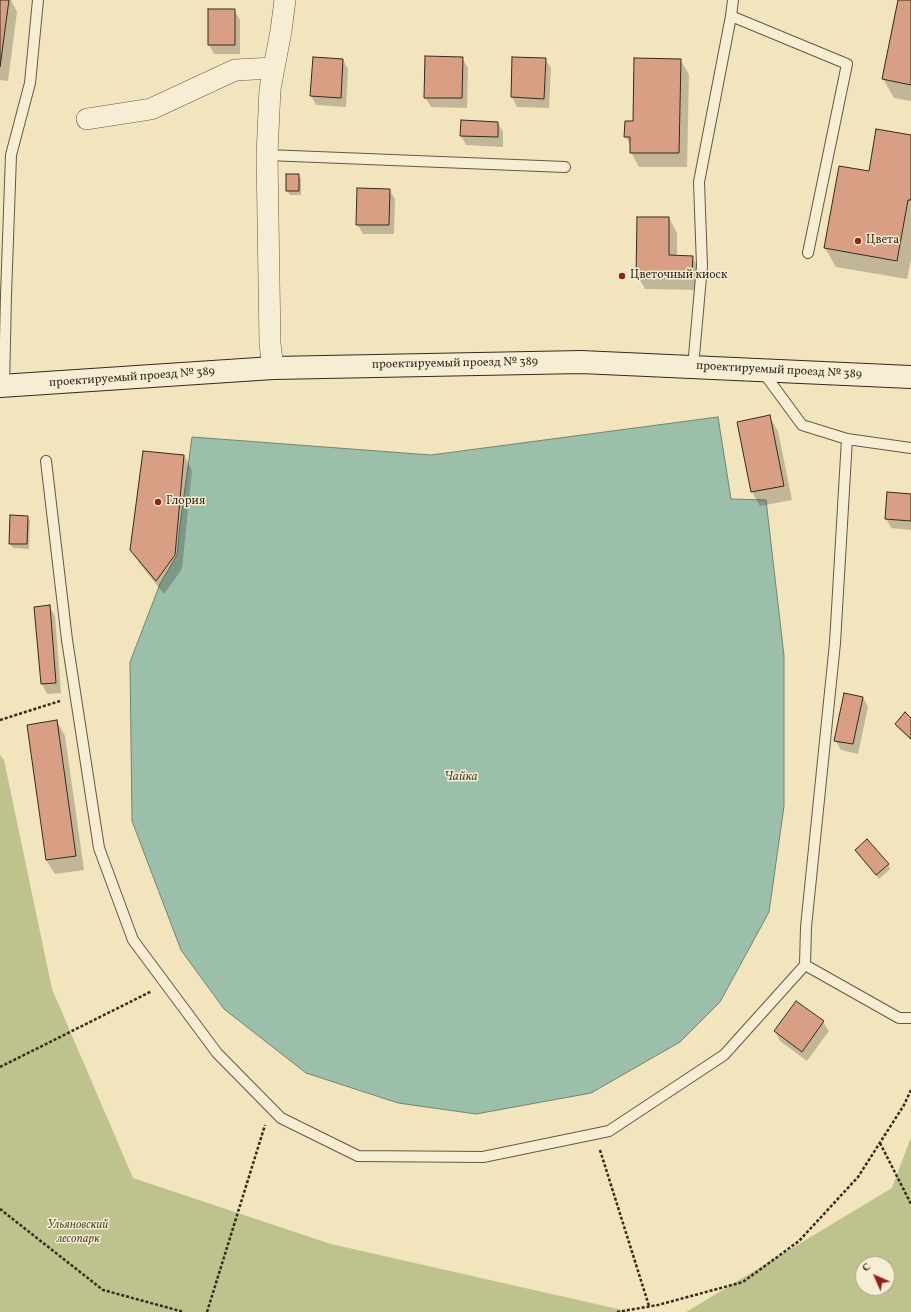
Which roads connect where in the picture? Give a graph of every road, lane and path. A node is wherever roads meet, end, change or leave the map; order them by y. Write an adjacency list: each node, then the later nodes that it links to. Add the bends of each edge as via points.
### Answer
1 (38, 0): 14 (lane, via 30,83 11,155)
2 (285, 0): 5 (street)
3 (733, 0): 4 (lane)
4 (731, 16): 9 (lane, via 847,64); 10 (lane, via 699,182 702,266)
5 (274, 68): 6 (street, via 235,70 151,109); 7 (street, via 270,89)
6 (87, 119)
7 (267, 155): 8 (lane); 11 (street, via 270,344)
8 (565, 167)
9 (808, 253)
10 (693, 367): 11 (main road, проектируемый проезд № 389, via 581,362); 12 (main road, проектируемый проезд № 389)
11 (273, 368): 14 (main road, проектируемый проезд № 389)
12 (762, 370): 13 (main road, проектируемый проезд № 389); 15 (lane, via 802,425)
13 (911, 377)
14 (2, 386)
15 (847, 439): 16 (lane); 20 (lane, via 835,643 806,927)
16 (911, 448)
17 (46, 461): 18 (lane)
18 (76, 696): 19 (path); 21 (lane, via 99,848 133,940)
19 (0, 720)
20 (805, 965): 22 (lane, via 899,1018); 26 (lane, via 724,1055 609,1131)
21 (166, 984): 23 (path); 25 (lane, via 218,1053)
22 (911, 1018)
23 (0, 1067)
24 (911, 1090): 27 (path)
25 (271, 1108): 26 (lane, via 281,1118 358,1156 483,1157); 32 (path)
26 (595, 1134): 30 (path)
27 (880, 1143): 28 (path); 30 (path, via 858,1177 799,1241 743,1282)
28 (911, 1204)
29 (0, 1209): 31 (path, via 103,1290)
30 (650, 1306): 33 (path)
31 (184, 1312)
32 (207, 1312)
33 (617, 1312)

